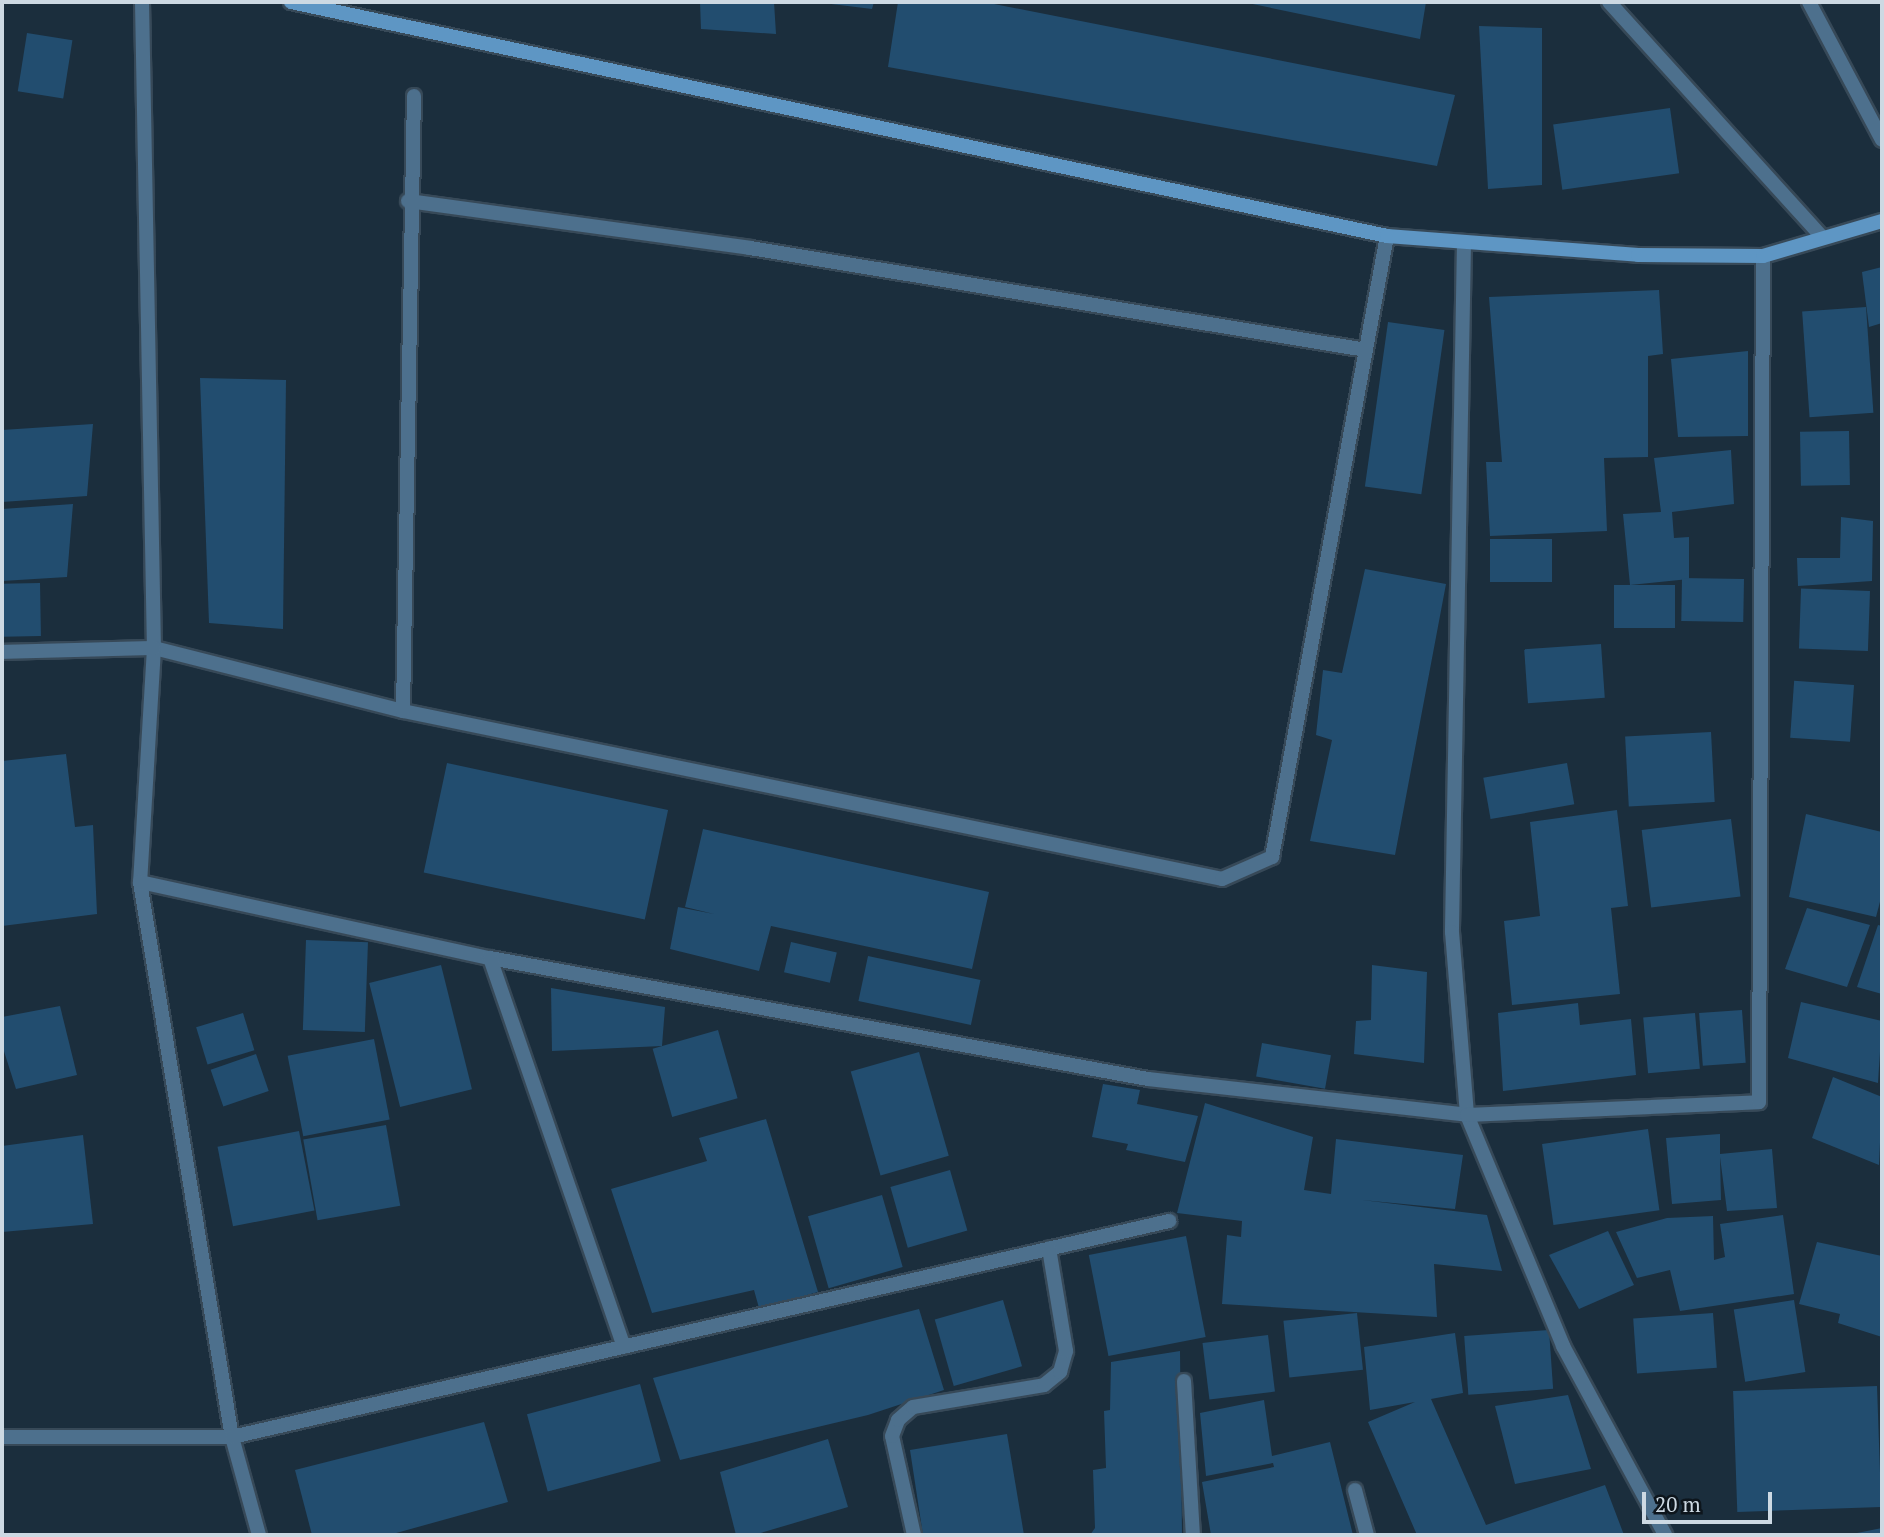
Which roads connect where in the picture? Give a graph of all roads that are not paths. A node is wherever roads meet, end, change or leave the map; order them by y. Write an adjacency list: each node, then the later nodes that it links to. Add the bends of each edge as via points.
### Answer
1 (142, 2): 14 (street)
2 (290, 2): 9 (street)
3 (1609, 2): 10 (street)
4 (1810, 2): 6 (street)
5 (414, 96): 7 (street)
6 (1882, 140)
7 (408, 201): 13 (street, via 750,248); 16 (street)
8 (1882, 222): 10 (street)
9 (1388, 236): 11 (street); 13 (street)
10 (1821, 236): 12 (street)
11 (1464, 242): 12 (street, via 1638,255); 19 (street, via 1452,932)
12 (1763, 256): 19 (street, via 1759,1102)
13 (1366, 350): 16 (street, via 1272,857 1223,879)
14 (154, 648): 15 (street); 16 (street); 17 (street)
15 (2, 652)
16 (402, 711)
17 (140, 882): 18 (street); 25 (street)
18 (490, 958): 19 (street, via 1148,1079); 22 (street)
19 (1466, 1115): 31 (street, via 1563,1346)
20 (1169, 1221): 21 (street)
21 (1049, 1248): 22 (street); 28 (street, via 1066,1351 1060,1372 1044,1385 913,1408 898,1420 892,1436)
22 (624, 1347): 25 (street)
23 (1184, 1381): 29 (street)
24 (2, 1437): 25 (street)
25 (232, 1437): 27 (street)
26 (1356, 1490): 30 (street)
27 (259, 1535)
28 (914, 1535)
29 (1193, 1535)
30 (1367, 1535)
31 (1665, 1535)

